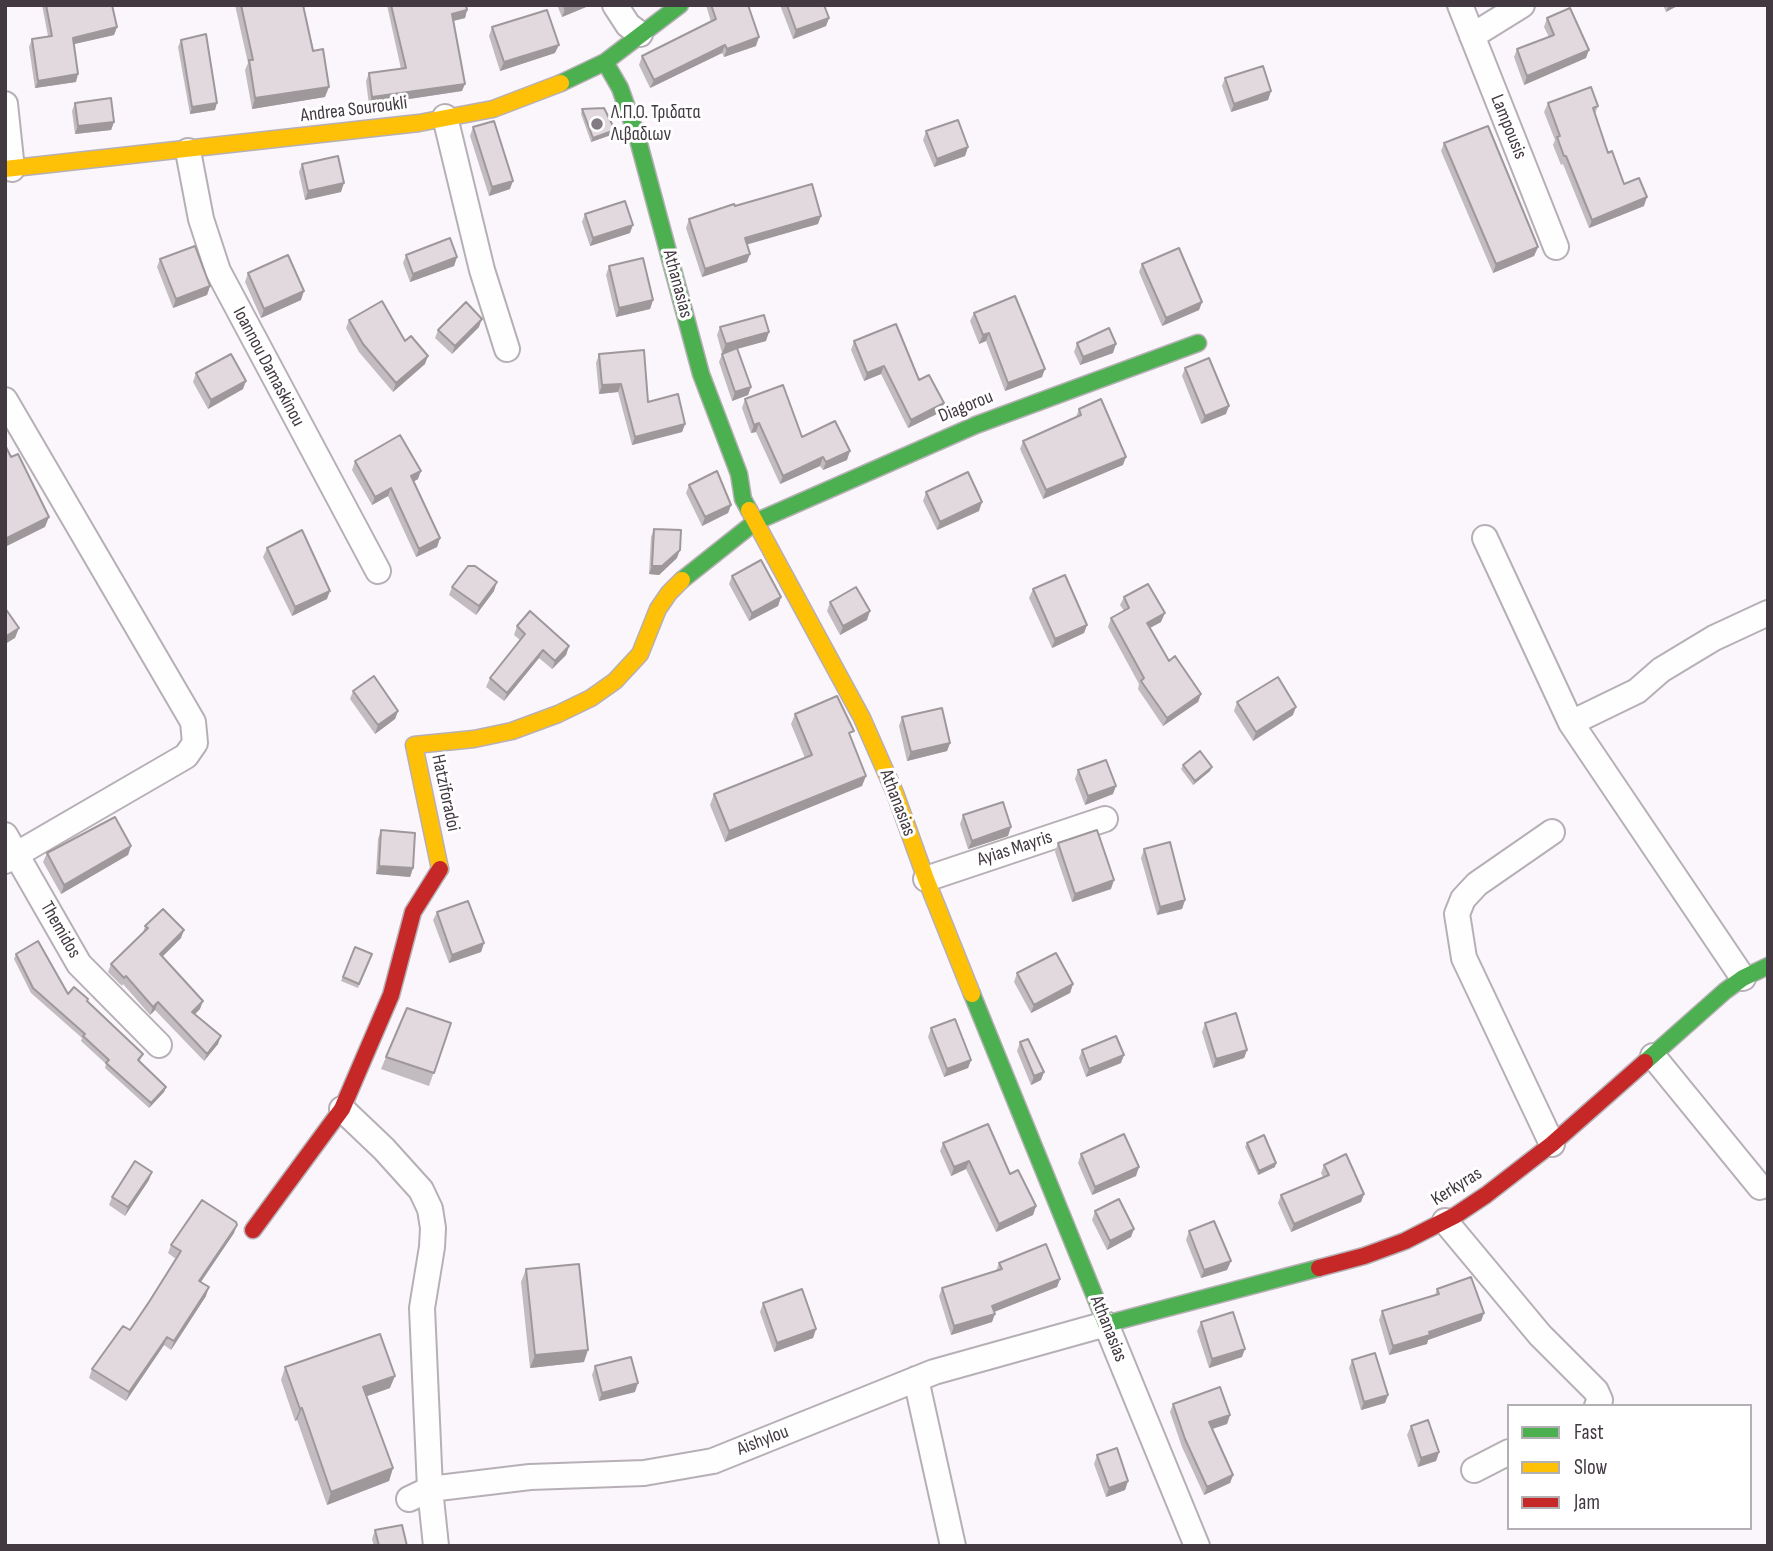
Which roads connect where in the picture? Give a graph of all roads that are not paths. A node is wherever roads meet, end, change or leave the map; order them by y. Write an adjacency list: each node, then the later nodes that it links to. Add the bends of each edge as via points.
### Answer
1 (615, 5): 5 (street)
2 (680, 5): 5 (street, Andrea Souroukli)
3 (1460, 5): 6 (street, Lampousis)
4 (1522, 5): 6 (street)
5 (640, 34): 7 (street, Andrea Souroukli)
6 (1472, 36): 12 (street, Lampousis)
7 (605, 62): 9 (street, Andrea Souroukli, via 522,99); 16 (street, Athanasias, via 637,136 701,374)
8 (5, 104): 11 (street)
9 (445, 117): 10 (street, Andrea Souroukli); 14 (street, via 482,270)
10 (188, 151): 11 (street, Andrea Souroukli); 18 (street, Ioannou Damaskinou, via 201,219 218,271)
11 (8, 169)
12 (1556, 247)
13 (1198, 343): 16 (street, Diagorou, via 975,425)
14 (507, 349)
15 (5, 400): 23 (street, via 193,722 195,743 186,757)
16 (755, 522): 24 (street, Athanasias, via 862,718); 29 (street, Hatziforadoi, via 669,593 640,654 615,681 590,698 512,731 414,745 440,870 413,912 391,995)
17 (1485, 538): 20 (street)
18 (378, 571)
19 (1768, 613): 20 (street, via 1702,645 1637,691)
20 (1571, 723): 26 (street)
21 (1105, 819): 24 (street, Ayias Mayris)
22 (1552, 832): 30 (street, via 1477,884 1457,914 1464,958)
23 (9, 850): 27 (street, Themidos, via 79,964)
24 (926, 879): 34 (street, Athanasias)
25 (1768, 966): 26 (street, Kerkyras)
26 (1743, 978): 28 (street, Kerkyras)
27 (159, 1045)
28 (1653, 1056): 30 (street, Kerkyras); 31 (street)
29 (342, 1109): 33 (street, Hatziforadoi); 39 (street, via 421,1191 430,1209 432,1247 422,1308)
30 (1552, 1144): 32 (street, Kerkyras)
31 (1760, 1187)
32 (1445, 1221): 34 (street, Kerkyras, via 1364,1256); 36 (street, via 1540,1335 1596,1391)
33 (253, 1230)
34 (1106, 1324): 35 (street, Aishylou); 42 (street, Athanasias)
35 (916, 1379): 39 (street, Aishylou, via 713,1461 644,1473 530,1477); 41 (street)
36 (1598, 1404)
37 (1507, 1453): 38 (street)
38 (1475, 1470)
39 (419, 1494): 40 (street)
40 (436, 1546)
41 (953, 1546)
42 (1197, 1546)

